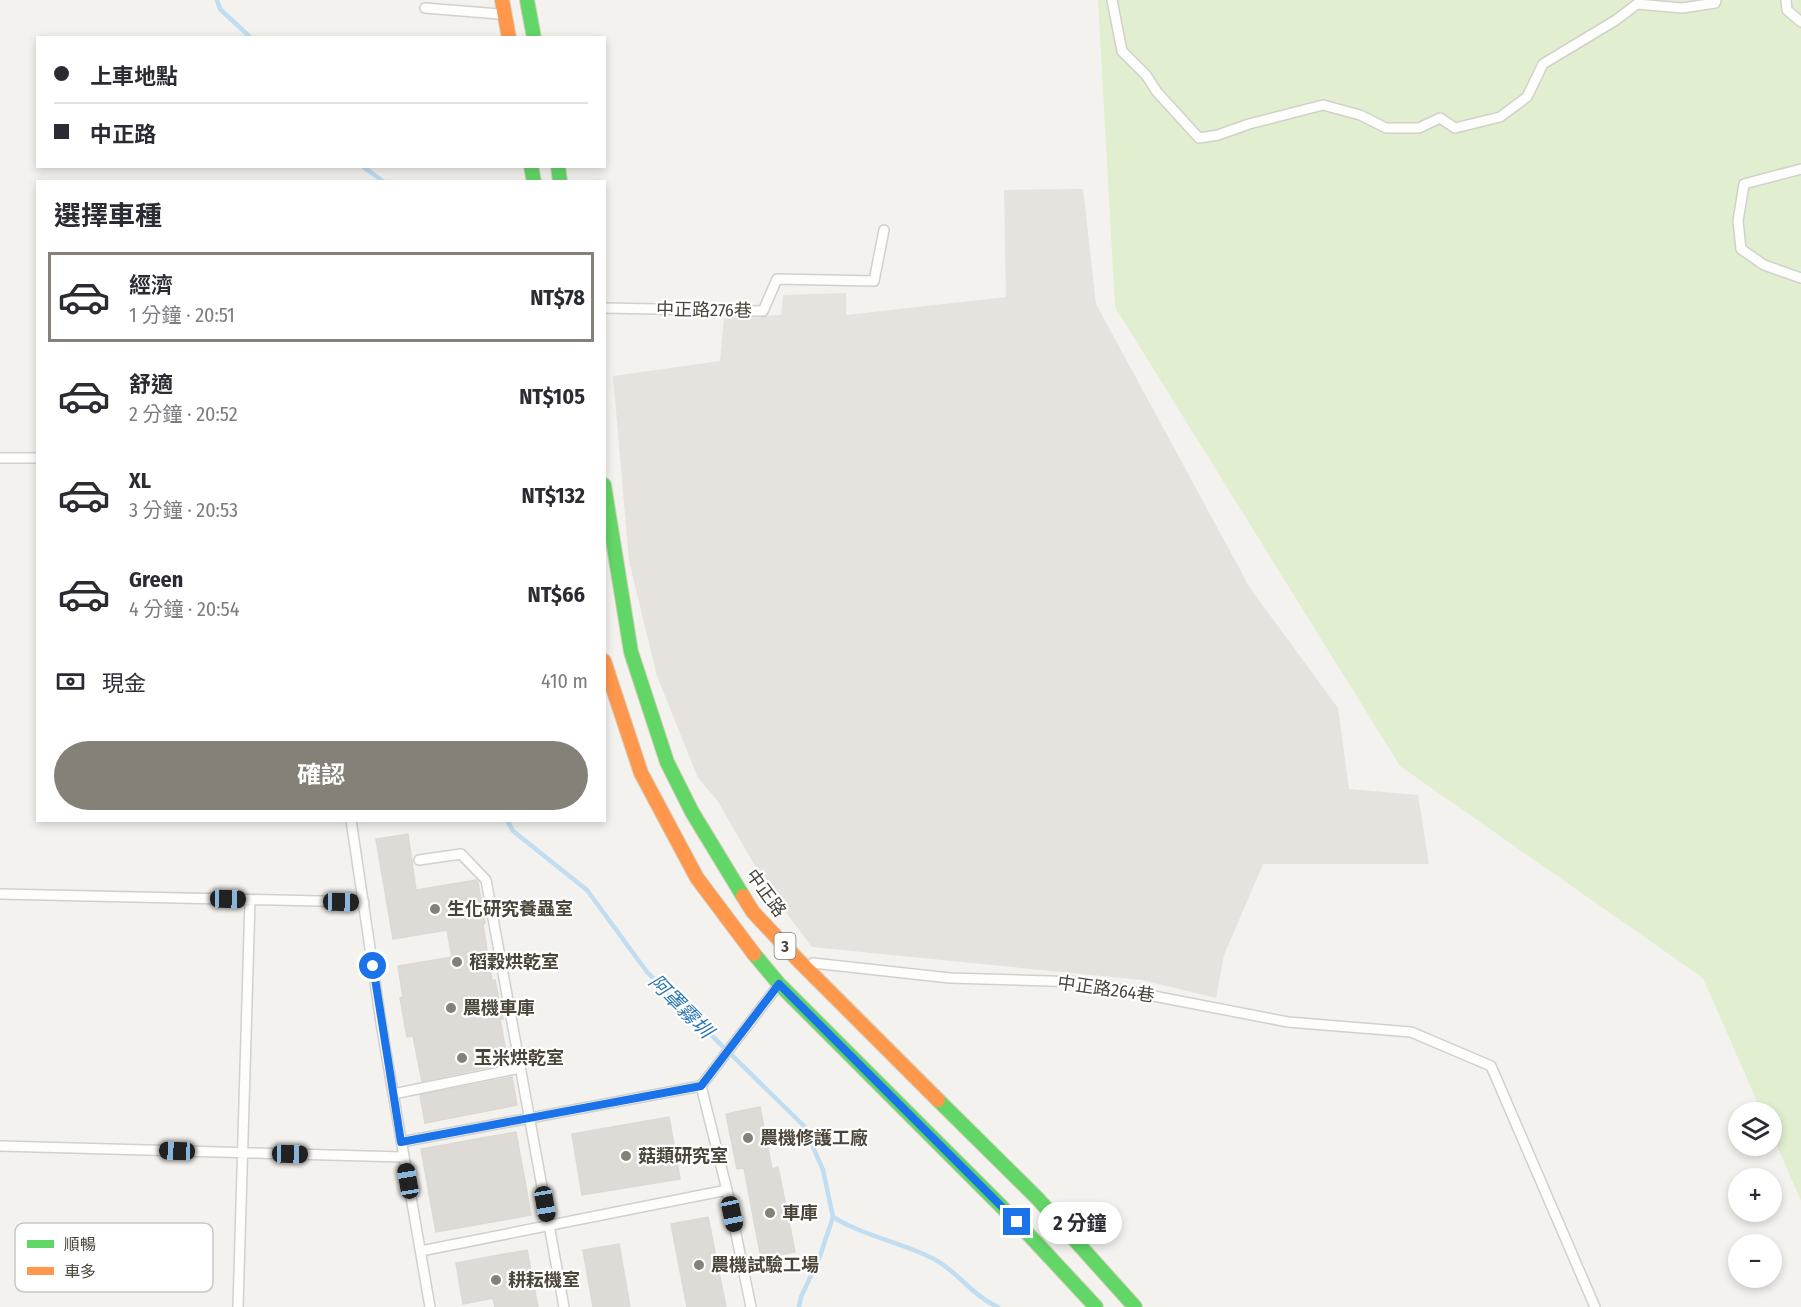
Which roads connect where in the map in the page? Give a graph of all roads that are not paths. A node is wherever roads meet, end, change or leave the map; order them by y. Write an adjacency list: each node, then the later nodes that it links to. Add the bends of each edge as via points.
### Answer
1 (502, 0): 7 (main road)
2 (526, 0): 10 (main road)
3 (1112, 0): 4 (lane, via 1122,51 1199,138 1323,105 1360,115 1386,128 1419,128 1440,118 1455,128 1500,117 1527,97 1543,64 1637,4 1682,8)
4 (1716, 0)
5 (1786, 0): 8 (lane, via 1788,10)
6 (425, 8): 7 (lane)
7 (504, 15): 9 (main road)
8 (1801, 22)
9 (509, 36)
10 (534, 36)
11 (1801, 170): 13 (lane, via 1744,184 1738,221 1741,249 1764,265)
12 (884, 230): 14 (lane, 中正路276巷, via 874,280 777,279 763,311)
13 (1801, 278)
14 (606, 309)
15 (0, 458): 16 (lane)
16 (36, 458)
17 (606, 520): 18 (main road, 中正路 / 3)
18 (614, 661): 24 (main road, 中正路 / 3, via 692,812 753,912); 25 (main road, 中正路 / 3, via 641,773 703,887)
19 (351, 822): 23 (lane)
20 (419, 860): 26 (lane, via 461,854 486,880)
21 (0, 894): 22 (lane)
22 (250, 900): 23 (lane); 32 (lane)
23 (364, 902): 28 (lane)
24 (799, 961): 42 (main road, 中正路 / 3, via 1038,1199); 43 (lane, 中正路264巷, via 950,978 1081,982 1288,1022 1411,1032 1491,1066)
25 (779, 984): 27 (lane); 41 (main road, 中正路 / 3, via 1017,1222)
26 (520, 1068): 28 (lane); 29 (lane)
27 (701, 1086): 29 (lane); 34 (lane)
28 (393, 1094): 30 (lane)
29 (530, 1118): 30 (lane); 35 (lane)
30 (401, 1142): 33 (lane)
31 (0, 1146): 32 (lane)
32 (244, 1153): 33 (lane); 37 (lane)
33 (404, 1157): 36 (lane)
34 (727, 1190): 35 (lane); 40 (lane)
35 (549, 1226): 36 (lane); 39 (lane)
36 (421, 1251): 38 (lane)
37 (238, 1307)
38 (430, 1307)
39 (564, 1307)
40 (751, 1307)
41 (1096, 1307)
42 (1135, 1307)
43 (1595, 1307)

